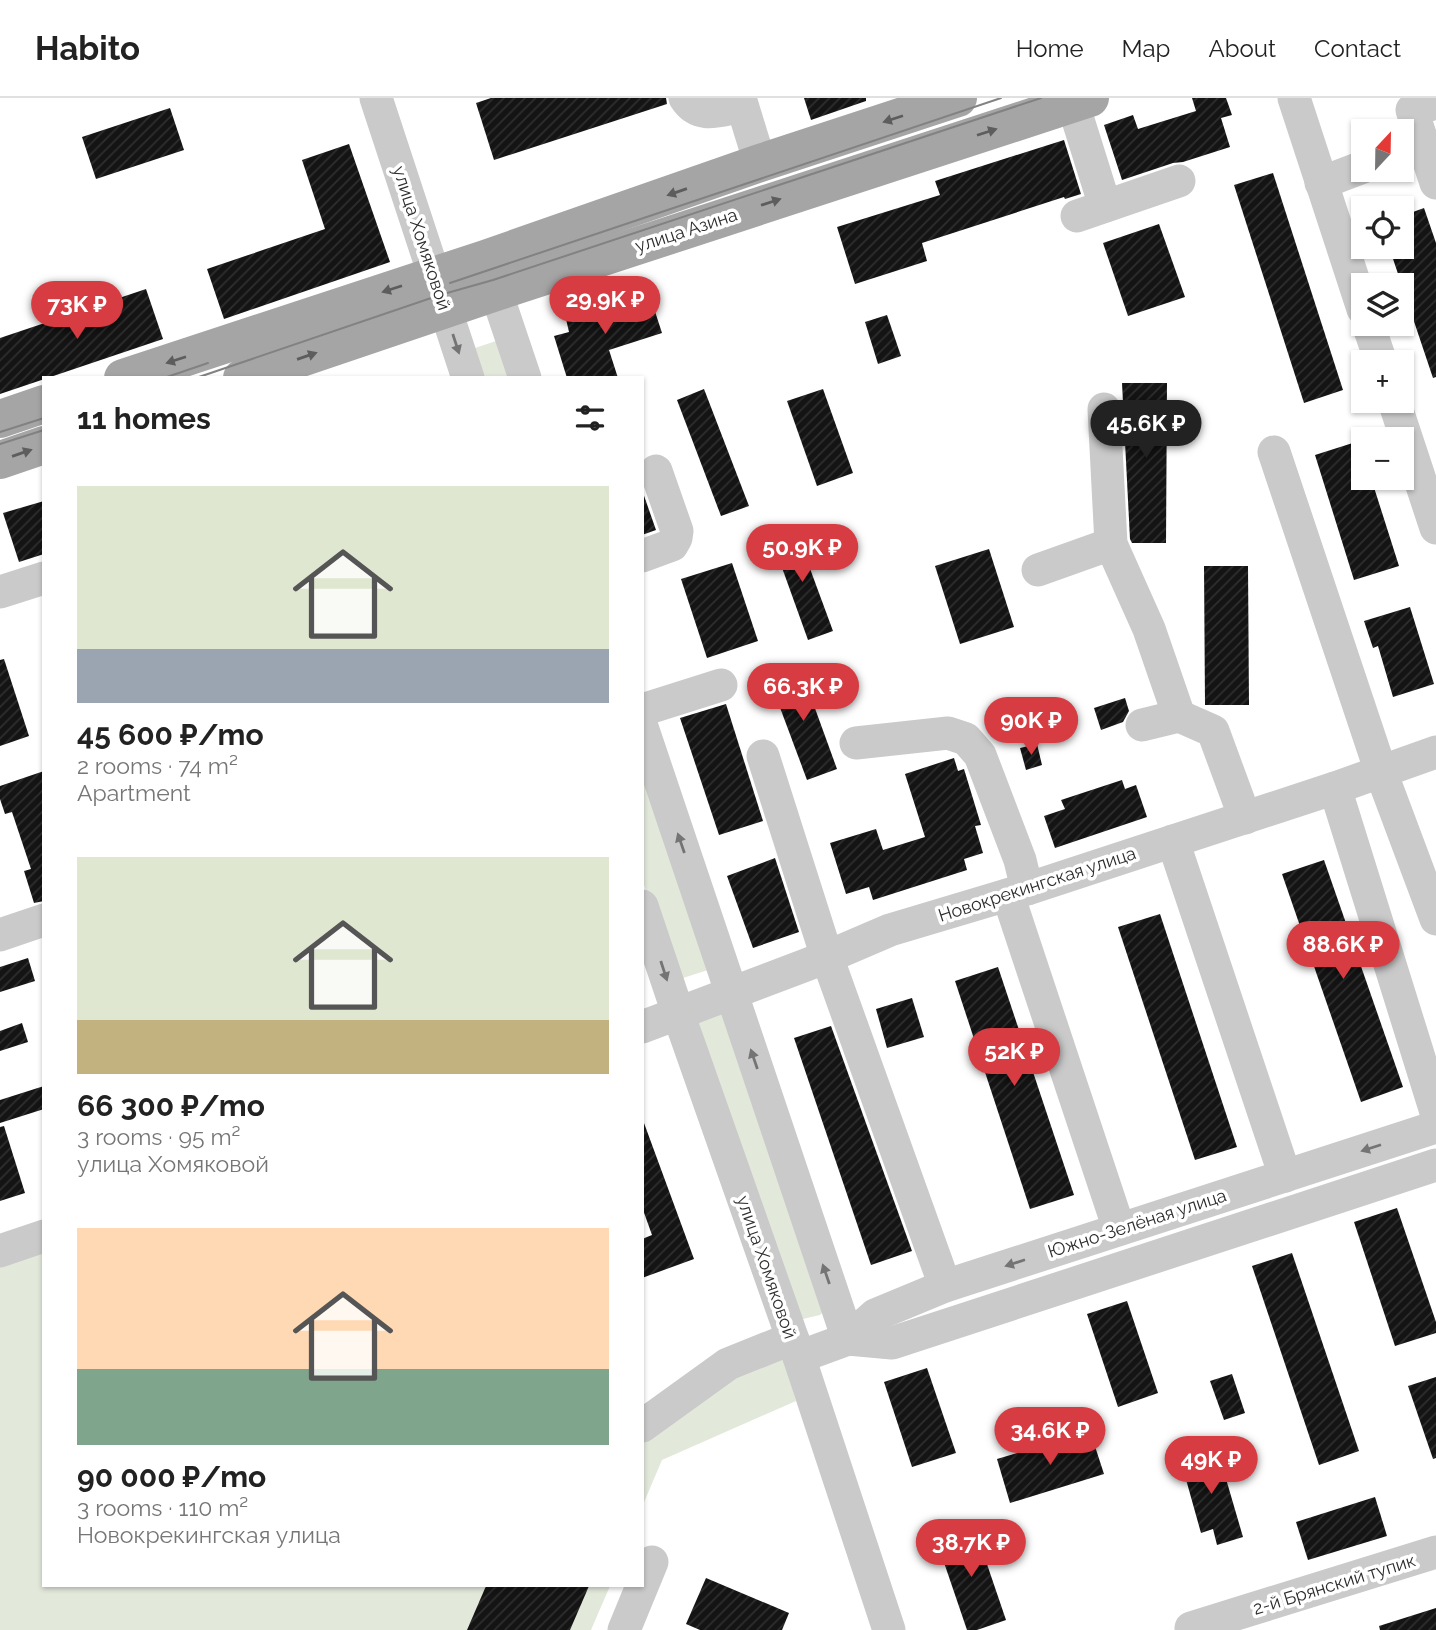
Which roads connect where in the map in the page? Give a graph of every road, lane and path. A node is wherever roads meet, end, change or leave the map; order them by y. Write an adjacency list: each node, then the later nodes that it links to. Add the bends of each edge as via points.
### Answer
1 (376, 98): 17 (street, улица Хомяковой)
2 (685, 98): 6 (street, via 695,110 706,113)
3 (958, 98): 10 (main road, улица Азина, one-way to 10)
4 (1294, 98): 13 (street)
5 (1081, 101): 12 (street, via 1091,211); 16 (main road, улица Азина, one-way to 5)
6 (741, 102): 10 (street)
7 (1436, 103): 8 (street, via 1412,110)
8 (1412, 119)
9 (1414, 152): 14 (street)
10 (760, 163): 16 (main road, улица Азина, one-way to 16)
11 (1351, 172): 13 (street)
12 (1179, 181)
13 (1321, 183): 15 (street)
14 (1436, 183)
15 (1351, 273)
16 (491, 275): 17 (main road, улица Азина); 21 (street)
17 (440, 292): 18 (main road, улица Азина, one-way to 18); 19 (main road, улица Азина, one-way to 17); 20 (street, улица Хомяковой, one-way to 20)
18 (130, 376)
19 (247, 376)
20 (467, 376)
21 (524, 376)
22 (42, 405): 25 (main road)
23 (1104, 409): 31 (street)
24 (1398, 413): 30 (street)
25 (0, 419)
26 (42, 446): 28 (main road, one-way to 26)
27 (1275, 452): 44 (street)
28 (0, 460)
29 (656, 471): 32 (street, via 677,531 672,545)
30 (1436, 528)
31 (1111, 544): 33 (street); 38 (street, via 1149,629)
32 (644, 555)
33 (1038, 570)
34 (42, 579): 35 (street)
35 (0, 592)
36 (721, 685): 37 (street)
37 (644, 709)
38 (1179, 716): 39 (street); 46 (street, via 1213,731)
39 (1142, 725)
40 (644, 733): 54 (street, one-way to 40)
41 (856, 743): 48 (street, via 948,733 966,739 980,755 1020,860)
42 (1436, 752): 44 (street, Новокрекингская улица)
43 (763, 756): 53 (street)
44 (1381, 772): 45 (street, Новокрекингская улица); 50 (street)
45 (1335, 788): 46 (street, Новокрекингская улица); 57 (street)
46 (1245, 818): 47 (street, Новокрекингская улица)
47 (1172, 841): 48 (street, Новокрекингская улица); 60 (street)
48 (1018, 892): 53 (street, Новокрекингская улица, via 890,930); 61 (street)
49 (644, 912): 55 (street, улица Хомяковой, one-way to 55)
50 (1436, 919)
51 (42, 921): 52 (street)
52 (0, 935)
53 (827, 957): 54 (street, Новокрекингская улица); 64 (street)
54 (732, 993): 55 (street, Новокрекингская улица); 65 (street, one-way to 54)
55 (678, 1013): 56 (street, Новокрекингская улица); 66 (street, улица Хомяковой)
56 (644, 1026)
57 (1436, 1112)
58 (1436, 1127): 60 (street, Южно-Зелёная улица, one-way to 60)
59 (1436, 1165): 65 (street, Южно-Зелёная улица, via 892,1343)
60 (1285, 1176): 61 (street, Южно-Зелёная улица)
61 (1119, 1228): 64 (street, Южно-Зелёная улица, one-way to 64)
62 (42, 1237): 63 (street)
63 (0, 1251)
64 (945, 1286): 65 (street, Южно-Зелёная улица, via 875,1315)
65 (848, 1339): 66 (street, Южно-Зелёная улица)
66 (796, 1348): 67 (street, Южно-Зелёная улица, via 778,1344 729,1363); 74 (street, улица Хомяковой)
67 (644, 1425)
68 (1436, 1552): 72 (street, 2-й Брянский тупик)
69 (652, 1562): 70 (street)
70 (644, 1581)
71 (642, 1587): 73 (street)
72 (1191, 1628)
73 (624, 1630)
74 (890, 1630)

